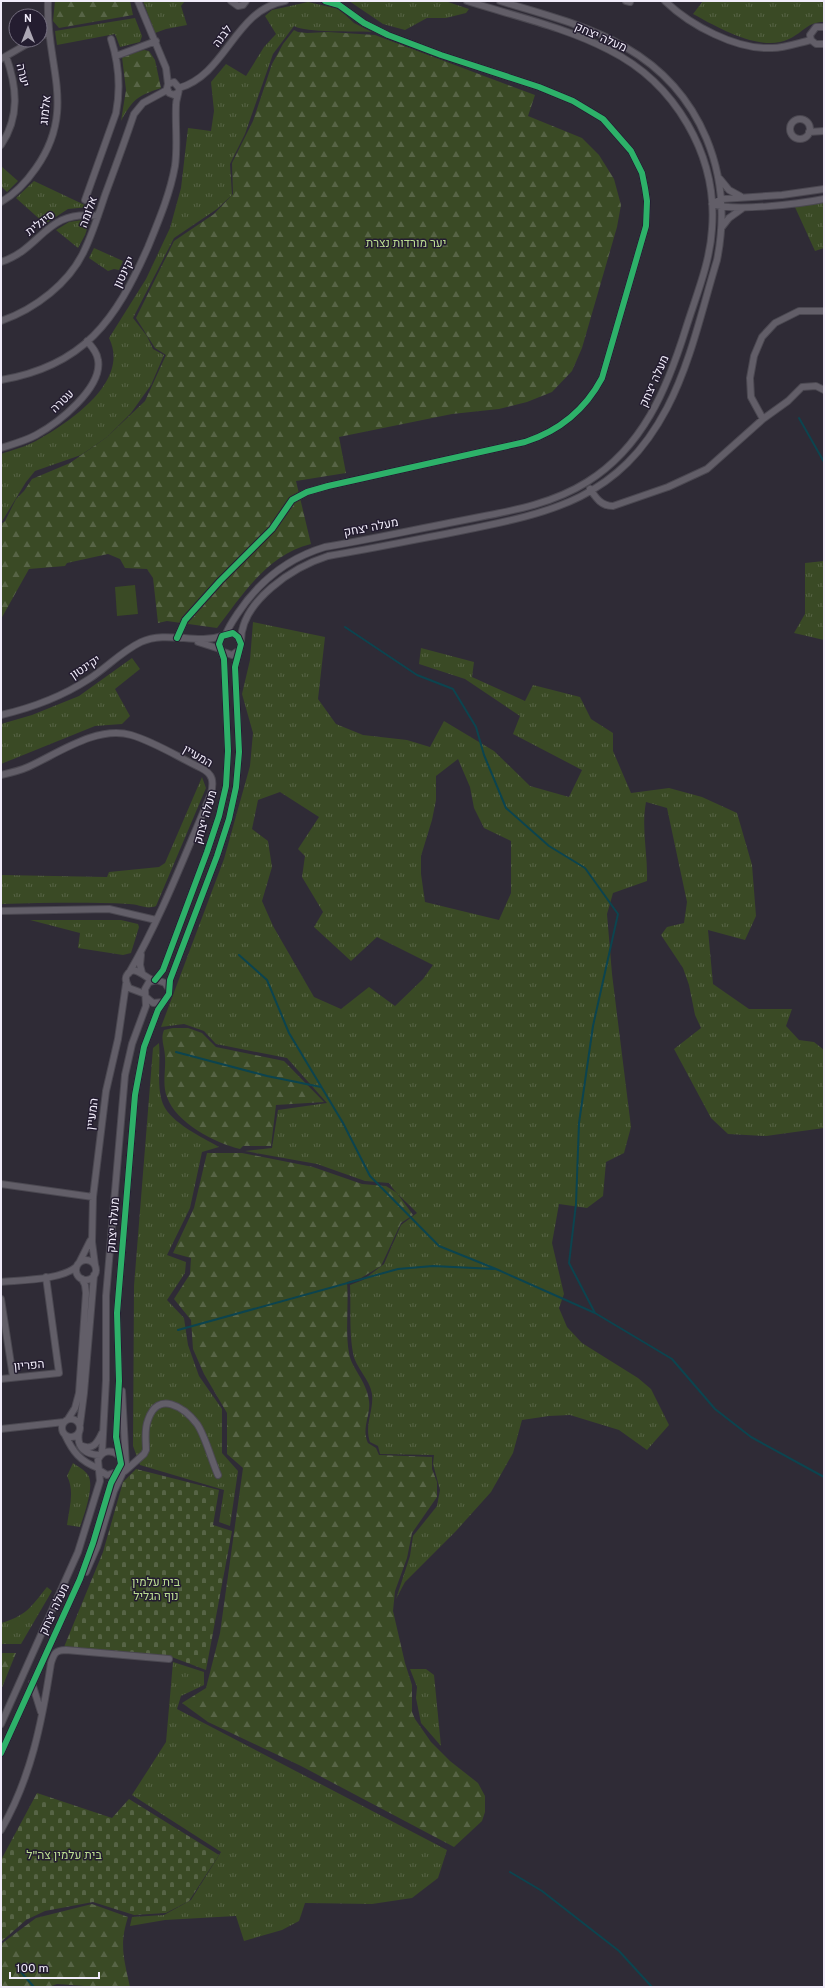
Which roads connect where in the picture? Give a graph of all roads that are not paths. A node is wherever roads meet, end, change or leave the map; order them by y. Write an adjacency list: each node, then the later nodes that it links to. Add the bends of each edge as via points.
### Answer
1 (48, 1): 12 (street, אלמוג)
2 (138, 1): 15 (street)
3 (231, 1): 4 (street, via 238,6)
4 (246, 1)
5 (285, 1): 20 (street, לבנה, via 269,6 236,33 204,75 192,83)
6 (325, 1): 10 (street)
7 (468, 1): 31 (street, מעלה יצחק, via 598,45 640,69 667,96 691,131 706,168)
8 (500, 1): 24 (street, מעלה יצחק, via 602,36 626,47 647,62 667,80 691,110 708,143)
9 (665, 1): 14 (street, via 700,27 748,46 772,48)
10 (332, 2): 47 (street, via 388,35 561,96 603,119 631,151 642,173 647,201 643,240 602,378 595,392 576,413 550,432 531,440 328,486 307,492 292,500 272,529 185,620)
11 (824, 27): 14 (street, via 813,29)
12 (49, 32): 30 (street, אלמוג, via 58,90 56,123 46,152 29,179)
13 (111, 38): 18 (street)
14 (811, 40): 16 (street, via 816,44)
15 (156, 41): 18 (street); 20 (street)
16 (824, 44)
17 (20, 48): 19 (street)
18 (116, 56): 29 (street, via 120,83 116,113)
19 (4, 57): 23 (street, יערה, via 13,74 16,101 10,128)
20 (173, 89): 34 (street, אלומה, via 143,103 134,114); 39 (street, יקינטון, via 177,149 172,182 164,206 129,288 111,316)
21 (824, 131): 22 (street)
22 (809, 132)
23 (1, 145)
24 (719, 178): 26 (street, via 729,190); 27 (street, מעלה יצחק)
25 (824, 189): 26 (street)
26 (743, 197): 27 (street)
27 (722, 199): 31 (street); 33 (street, מעלה יצחק)
28 (824, 199): 32 (street, via 783,205)
29 (84, 200)
30 (1, 202)
31 (712, 204): 33 (street); 44 (street, מעלה יצחק, via 708,257 668,383 632,442 607,467)
32 (746, 206): 33 (street); 35 (street, via 729,218)
33 (723, 208): 35 (street, מעלה יצחק)
34 (98, 216): 36 (street, סיגלית, via 78,215 62,219 24,249); 38 (street, אלומה, via 85,250 72,270 39,302)
35 (722, 227): 45 (street, מעלה יצחק, via 717,260 685,364 667,408 633,458)
36 (1, 262)
37 (824, 311): 42 (street, via 799,311 775,323 762,337 754,356 750,378 751,397)
38 (1, 320)
39 (87, 341): 40 (street, יקינטון, via 52,366 20,377); 43 (street, עטרה, via 96,352 98,369 87,392 69,411 35,436)
40 (1, 380)
41 (824, 390): 42 (street, via 816,386 802,387)
42 (763, 419): 45 (street, via 707,468 668,487 613,506 599,502)
43 (1, 448)
44 (586, 483): 45 (street); 46 (street, מעלה יצחק, via 556,498 520,509 308,552 267,577 242,607)
45 (591, 491): 48 (street, מעלה יצחק, via 560,507 522,518 328,556 303,565 281,579 262,597 242,626)
46 (224, 635): 47 (street, יקינטון, via 209,640); 48 (street, via 236,635); 49 (street, via 219,644)
47 (178, 638): 49 (street, יקינטון); 51 (street, יקינטון, via 158,637 142,642 67,691)
48 (241, 644): 50 (street)
49 (221, 650): 50 (street, via 232,655); 58 (street, מעלה יצחק, via 224,659 228,746 223,799 196,885 162,970)
50 (238, 651): 61 (street, מעלה יצחק, via 235,680 239,752 234,802 218,856 170,980)
51 (1, 715)
52 (1, 775): 54 (street, המעיין, via 26,768 103,734 130,734 208,772 213,784 211,794)
53 (1, 911): 54 (street, via 109,909)
54 (156, 920): 55 (street, המעיין)
55 (144, 948): 56 (street, המעיין); 57 (street, המעיין, via 140,962)
56 (129, 973): 57 (street); 59 (street, המעיין)
57 (142, 973): 58 (street)
58 (154, 980): 61 (street, via 165,983); 62 (street, via 147,985)
59 (126, 984): 60 (street); 63 (street, המעיין)
60 (134, 990): 62 (street); 63 (street, via 127,993)
61 (169, 990): 64 (street)
62 (145, 995): 64 (street, via 153,1003); 84 (street, מעלה יצחק, via 146,1006 130,1051 122,1094 105,1302)
63 (124, 999): 66 (street, המעיין, via 106,1091)
64 (165, 1001): 78 (street, מעלה יצחק, via 149,1033 137,1077 119,1289)
65 (1, 1184): 66 (street)
66 (93, 1197): 67 (street, המעיין)
67 (92, 1234): 68 (street, המעיין); 69 (street, המעיין)
68 (80, 1262): 69 (street, via 87,1260); 70 (street)
69 (95, 1265): 72 (street)
70 (76, 1267): 71 (street); 74 (street)
71 (60, 1275): 73 (street); 74 (street)
72 (94, 1276): 74 (street, via 90,1279); 82 (street)
73 (46, 1277): 75 (street); 79 (street, הפריון, via 60,1374)
74 (80, 1278): 81 (street, via 85,1285 86,1293 79,1393 75,1408)
75 (1, 1282)
76 (1, 1299): 77 (street)
77 (4, 1333): 79 (street)
78 (118, 1350): 89 (street); 91 (street, מעלה יצחק, via 116,1437)
79 (13, 1377): 80 (street, הפריון)
80 (1, 1379)
81 (66, 1420): 82 (street, via 76,1420); 83 (street); 87 (street, via 62,1428)
82 (80, 1424): 86 (street)
83 (46, 1425): 85 (street); 87 (street, via 56,1427)
84 (104, 1428): 88 (street, via 98,1442 92,1447); 90 (street, מעלה יצחק)
85 (1, 1429)
86 (79, 1432): 87 (street, via 74,1436); 88 (street)
87 (64, 1434): 93 (street, via 78,1457)
88 (80, 1445): 90 (street, via 87,1453)
89 (124, 1447): 92 (street, via 130,1455); 94 (street, via 126,1459)
90 (102, 1454): 91 (street, via 110,1451); 93 (street, via 98,1460)
91 (119, 1456): 94 (street)
92 (141, 1456): 94 (street); 95 (street, via 146,1450 146,1430 151,1412 164,1403 173,1404 198,1425)
93 (99, 1469): 94 (street, via 107,1475); 99 (street, מעלה יצחק, via 100,1480 76,1558)
94 (121, 1471): 97 (street, מעלה יצחק, via 111,1483 94,1543)
95 (218, 1475)
96 (169, 1659): 98 (street, via 58,1650 54,1653 51,1663)
97 (32, 1683): 98 (street, via 40,1703); 100 (street, מעלה יצחק)
98 (42, 1717): 101 (street, via 23,1787)
99 (1, 1724)
100 (1, 1753)
101 (1, 1830)

